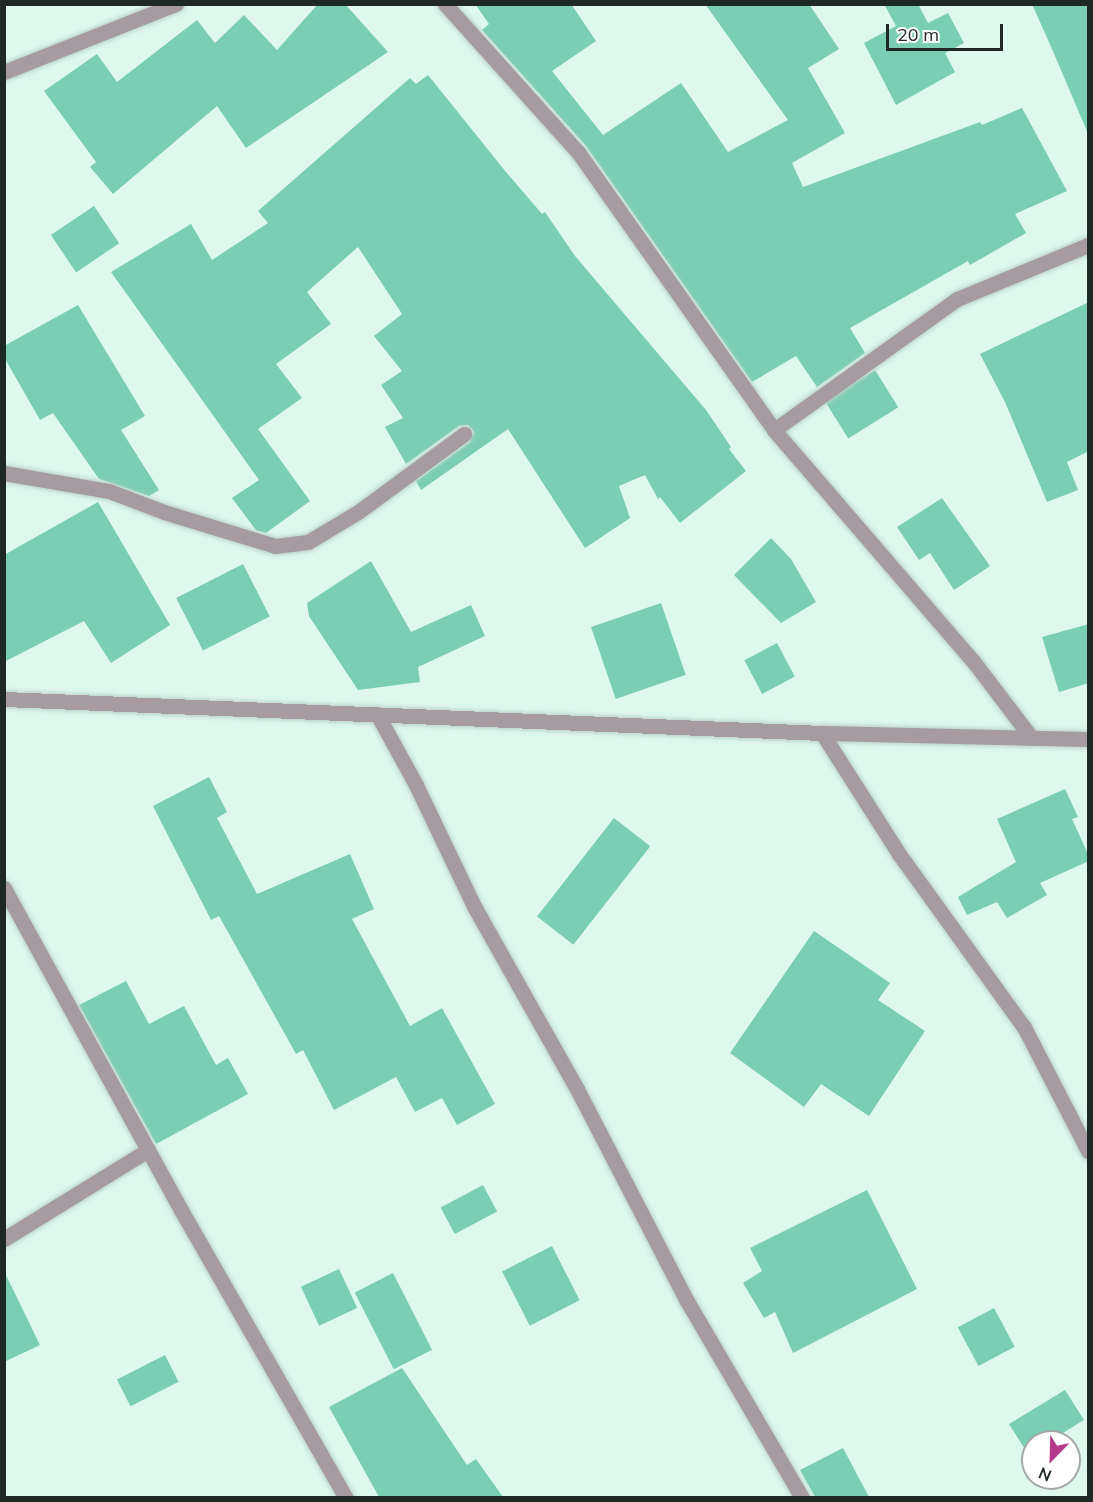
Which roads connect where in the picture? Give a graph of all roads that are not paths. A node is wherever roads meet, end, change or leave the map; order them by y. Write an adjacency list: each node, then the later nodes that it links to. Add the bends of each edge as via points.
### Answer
1 (176, 4): 3 (street)
2 (446, 4): 5 (street, via 578,152)
3 (4, 72)
4 (1089, 245): 5 (street, via 957,299)
5 (774, 430): 11 (street, via 973,661)
6 (464, 434): 7 (street, via 358,512 308,542 275,546 109,491)
7 (4, 473)
8 (4, 699): 9 (street)
9 (377, 714): 10 (street); 18 (street, via 476,908 577,1089 687,1300)
10 (822, 733): 11 (street); 15 (street, via 899,854 1024,1027)
11 (1032, 737): 12 (street)
12 (1089, 739)
13 (4, 888): 14 (street)
14 (148, 1150): 16 (street); 17 (street)
15 (1089, 1151)
16 (4, 1239)
17 (346, 1497)
18 (802, 1497)

